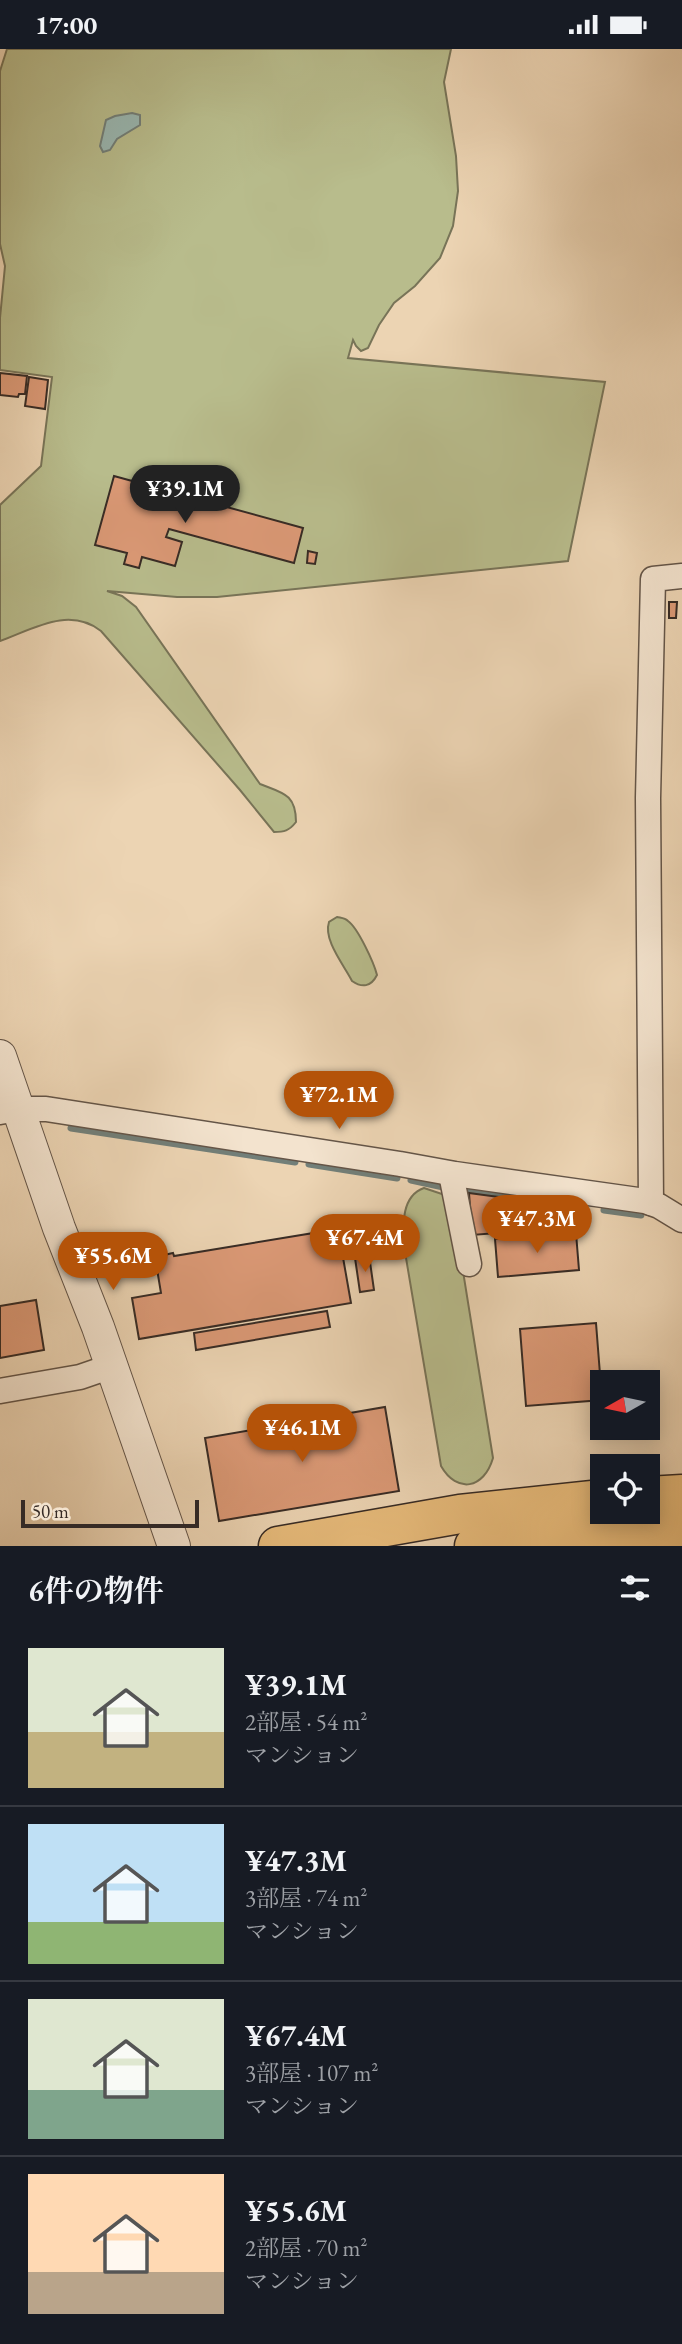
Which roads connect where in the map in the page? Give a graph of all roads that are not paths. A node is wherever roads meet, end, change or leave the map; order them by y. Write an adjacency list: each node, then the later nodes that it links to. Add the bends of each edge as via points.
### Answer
1 (682, 576): 5 (street, via 653,579 648,798)
2 (0, 1056): 3 (street)
3 (9, 1111): 4 (street, via 46,1109); 8 (street)
4 (451, 1174): 5 (street); 7 (street)
5 (651, 1203): 6 (street)
6 (682, 1220)
7 (469, 1264)
8 (112, 1366): 9 (street, via 80,1377); 16 (street)
9 (0, 1391)
10 (682, 1494): 11 (main road)
11 (660, 1495)
12 (590, 1500): 17 (main road, via 460,1514)
13 (682, 1527): 14 (main road)
14 (586, 1540): 15 (main road)
15 (514, 1543): 18 (main road)
16 (174, 1546)
17 (278, 1546)
18 (474, 1546)

